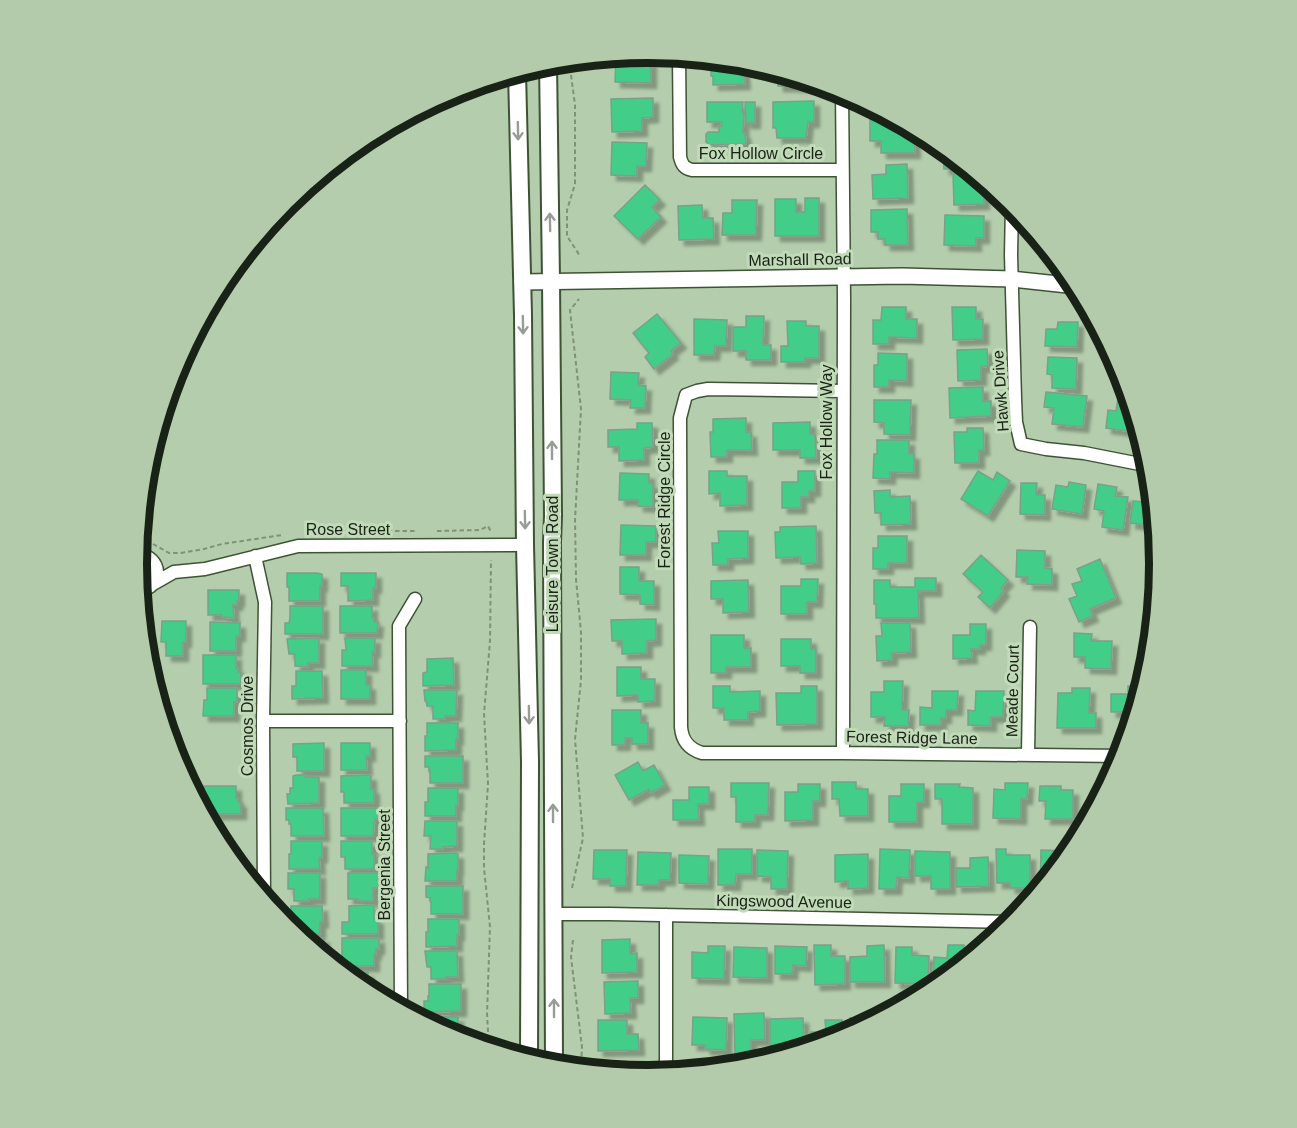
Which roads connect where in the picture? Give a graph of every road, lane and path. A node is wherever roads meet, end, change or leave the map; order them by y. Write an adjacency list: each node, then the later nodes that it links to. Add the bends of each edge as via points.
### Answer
1 (679, 64): 6 (street, Fox Hollow Circle, via 680,157 686,168)
2 (570, 69): 8 (path, via 575,105 575,184 567,210 567,236)
3 (548, 74): 11 (main road, Leisure Town Road, one-way to 3)
4 (517, 81): 12 (main road, Leisure Town Road, one-way to 12)
5 (842, 102): 6 (street, Fox Hollow Way)
6 (842, 170): 9 (street, Fox Hollow Way)
7 (1012, 220): 10 (street, Hawk Drive)
8 (580, 256)
9 (843, 277): 10 (street, Marshall Road); 11 (street, Marshall Road); 15 (street, Fox Hollow Way)
10 (1012, 279): 13 (street, Marshall Road); 16 (street, Hawk Drive, via 1016,422 1021,444)
11 (551, 280): 12 (street, Marshall Road); 38 (main road, Leisure Town Road, one-way to 11)
12 (522, 282): 19 (main road, Leisure Town Road, one-way to 19)
13 (1064, 285)
14 (579, 299): 37 (path, via 570,310 581,409 575,520 581,680 575,739 583,838)
15 (843, 391): 31 (street, Forest Ridge Circle, via 708,389 686,395 680,418 682,736); 32 (street, Fox Hollow Way)
16 (1139, 464)
17 (488, 526): 18 (path)
18 (491, 532)
19 (525, 545): 21 (street, Rose Street, via 298,546); 35 (main road, Leisure Town Road, one-way to 35)
20 (147, 556): 23 (street, Rose Street)
21 (255, 556): 24 (street, Rose Street, via 205,569); 29 (street, Cosmos Drive, via 265,602)
22 (491, 560): 43 (path, via 484,714 489,784 484,844 490,927)
23 (154, 563): 24 (street, Rose Street); 25 (street, via 157,574)
24 (174, 572): 26 (street, Rose Street)
25 (148, 586)
26 (148, 587)
27 (415, 598): 30 (street, Bergenia Street, via 399,626)
28 (1030, 627): 33 (street, Meade Court)
29 (263, 721): 30 (street); 36 (street, Cosmos Drive)
30 (400, 721): 42 (street, Bergenia Street)
31 (702, 753): 32 (street, Forest Ridge Lane)
32 (843, 753): 33 (street, Forest Ridge Lane)
33 (1028, 755): 34 (street, Forest Ridge Lane)
34 (1111, 756)
35 (530, 762): 38 (main road, via 538,881); 44 (main road, Leisure Town Road)
36 (264, 884)
37 (573, 888)
38 (553, 914): 39 (street, Kingswood Avenue); 45 (main road, Leisure Town Road, one-way to 38)
39 (666, 915): 40 (street, Kingswood Avenue); 47 (street)
40 (999, 922)
41 (573, 940): 46 (path, via 571,957)
42 (401, 1000)
43 (488, 1038)
44 (529, 1050)
45 (554, 1056)
46 (581, 1061)
47 (666, 1064)

